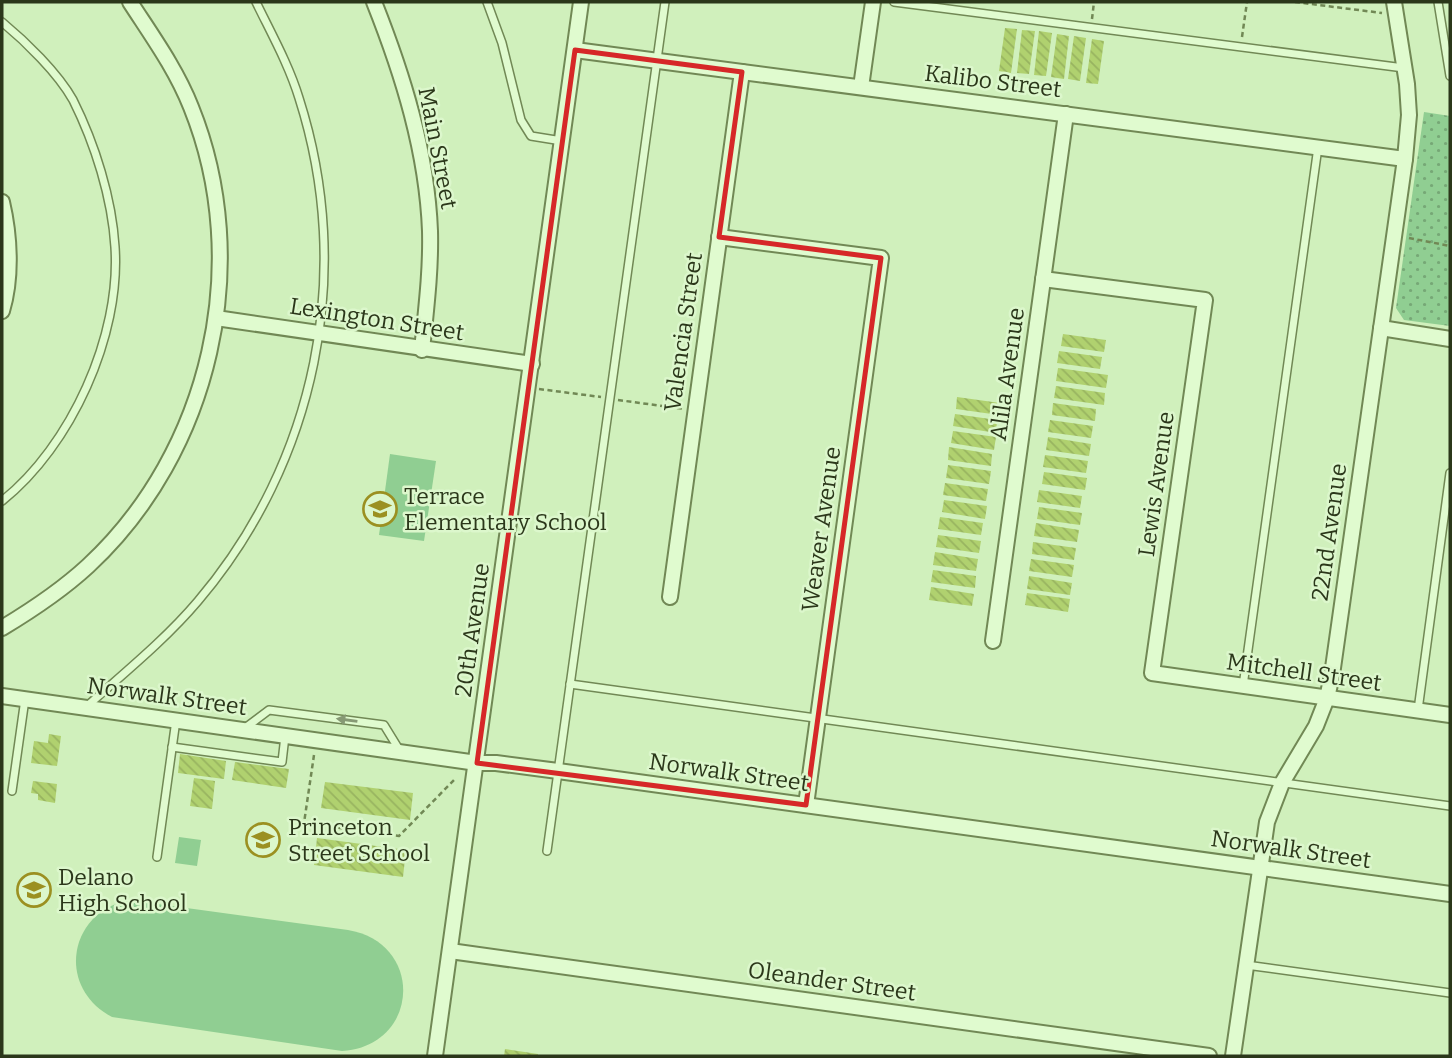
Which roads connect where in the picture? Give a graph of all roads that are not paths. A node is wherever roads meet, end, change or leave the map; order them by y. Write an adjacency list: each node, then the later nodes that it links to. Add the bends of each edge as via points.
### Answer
1 (130, 2): 26 (street, via 167,58 191,106 205,151 219,233)
2 (256, 2): 28 (lane, via 299,97 315,157 326,279)
3 (374, 2): 30 (street, Main Street, via 394,53 424,169 429,231)
4 (487, 2): 19 (lane, via 521,120 531,136)
5 (581, 2): 12 (street, 20th Avenue)
6 (665, 2): 13 (lane)
7 (873, 2): 17 (street)
8 (894, 2): 14 (lane)
9 (1394, 2): 14 (street, 22nd Avenue)
10 (1438, 2): 16 (lane)
11 (2, 22): 33 (lane, via 29,44 72,98 102,168 116,248 112,308 83,395 43,459)
12 (575, 50): 13 (street, Kalibo Street); 19 (street, 20th Avenue)
13 (656, 60): 15 (street, Kalibo Street); 38 (lane)
14 (1404, 68): 21 (street, 22nd Avenue, via 1409,115)
15 (743, 72): 17 (street, Kalibo Street); 23 (street, Valencia Street)
16 (1450, 76)
17 (861, 87): 18 (street, Kalibo Street)
18 (1066, 114): 20 (street, Kalibo Street); 24 (street, Alila Avenue)
19 (562, 141): 31 (street, 20th Avenue)
20 (1318, 147): 21 (street, Kalibo Street); 39 (lane)
21 (1405, 159): 27 (street, 22nd Avenue)
22 (2, 202): 25 (street, via 8,254 8,293)
23 (719, 237): 34 (street, Valencia Street); 46 (street, Weaver Avenue, via 881,258)
24 (1043, 279): 36 (street, Alila Avenue); 37 (street, Lewis Avenue, via 1205,300)
25 (2, 311)
26 (216, 318): 28 (street, Lexington Street); 35 (street, via 189,418 134,515 73,579)
27 (1381, 328): 29 (street); 41 (street, 22nd Avenue)
28 (320, 334): 30 (street, Lexington Street); 43 (lane, via 295,429 237,549 198,601)
29 (1450, 338)
30 (422, 350): 31 (street, Lexington Street)
31 (532, 364): 52 (street, 20th Avenue)
32 (1450, 473): 44 (lane)
33 (2, 501)
34 (670, 597)
35 (2, 628)
36 (993, 640)
37 (1152, 673): 39 (street, Mitchell Street)
38 (570, 684): 46 (lane); 53 (lane)
39 (1242, 686): 41 (street, Mitchell Street)
40 (2, 696): 42 (street, Norwalk Street)
41 (1327, 698): 44 (street, Mitchell Street); 54 (street, 22nd Avenue)
42 (25, 699): 43 (street, Norwalk Street); 55 (lane)
43 (86, 707): 47 (street, Norwalk Street)
44 (1418, 710): 45 (street, Mitchell Street)
45 (1450, 715)
46 (818, 718): 54 (lane); 56 (street, Weaver Avenue)
47 (176, 720): 48 (street, Norwalk Street); 50 (lane)
48 (243, 729): 49 (street, Norwalk Street); 51 (lane, one-way to 48, via 384,725 269,709)
49 (286, 735): 50 (lane, via 282,762); 51 (street, Norwalk Street)
50 (172, 747): 59 (lane)
51 (400, 752): 52 (street, Norwalk Street)
52 (477, 763): 53 (street, Norwalk Street); 62 (street, 20th Avenue)
53 (558, 771): 56 (street, Norwalk Street); 58 (lane)
54 (1282, 783): 57 (lane); 60 (street, 22nd Avenue, via 1267,822)
55 (12, 791)
56 (806, 805): 60 (street, Norwalk Street)
57 (1450, 806)
58 (547, 851)
59 (157, 857)
60 (1260, 867): 61 (street, Norwalk Street); 63 (street, 22nd Avenue)
61 (1450, 894)
62 (450, 951): 65 (street, 20th Avenue); 66 (street, Oleander Street)
63 (1246, 965): 64 (lane); 67 (street, 22nd Avenue)
64 (1450, 993)
65 (435, 1056)
66 (1209, 1056)
67 (1233, 1056)

